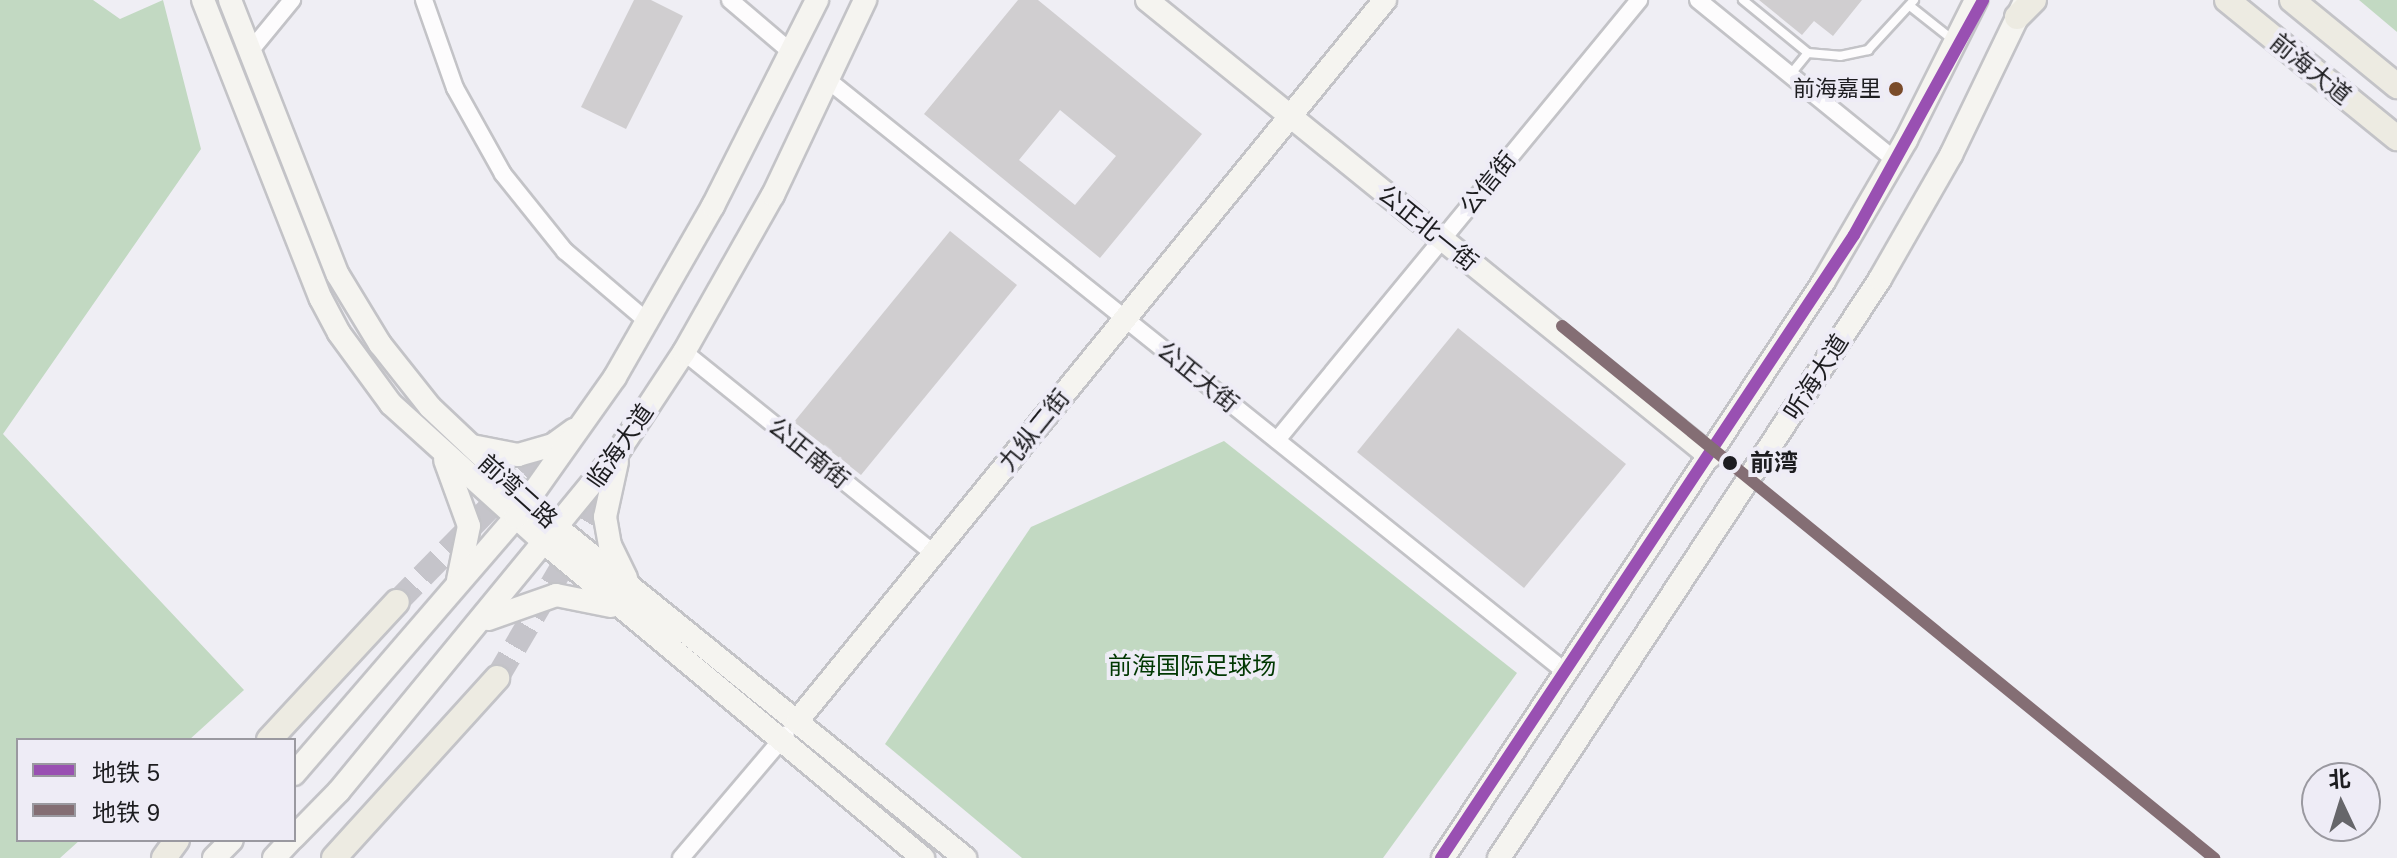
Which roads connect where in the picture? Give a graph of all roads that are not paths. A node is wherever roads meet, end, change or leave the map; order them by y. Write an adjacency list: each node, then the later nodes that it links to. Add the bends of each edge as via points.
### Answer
1 (203, 0): 36 (main road, 前湾二路, via 274,192 339,333 391,404)
2 (230, 0): 19 (main road, 前湾二路)
3 (292, 0): 19 (street)
4 (424, 0): 30 (street, via 455,88 503,174 565,251)
5 (730, 0): 20 (street)
6 (817, 0): 20 (main road, 临海大道)
7 (865, 0): 23 (main road, 临海大道)
8 (1147, 0): 25 (main road, 公正北一街)
9 (1385, 0): 25 (main road, 九纵二街)
10 (1639, 0): 28 (street, 公信街)
11 (1698, 0): 22 (street)
12 (1743, 0): 21 (lane)
13 (1976, 0): 18 (main road, 听海大道)
14 (2227, 0): 26 (main road, 前海大道)
15 (2292, 0): 24 (main road, 前海大道)
16 (1912, 3): 18 (lane); 21 (lane, via 1868,50 1840,56)
17 (2026, 6): 62 (main road, 听海大道, via 1951,155 1880,279)
18 (1956, 43): 27 (main road, 听海大道)
19 (251, 50): 34 (main road, 前湾二路, via 292,168 338,275 404,377)
20 (792, 53): 30 (main road, 临海大道)
21 (1808, 53): 22 (lane)
22 (1790, 75): 27 (street)
23 (829, 81): 29 (street, 公正大街); 31 (main road, 临海大道, via 773,195)
24 (2397, 86)
25 (1291, 116): 28 (main road, 公正北一街); 29 (main road, 九纵二街)
26 (2397, 138)
27 (1895, 160): 37 (main road, 听海大道)
28 (1442, 239): 33 (street, 公信街); 37 (main road, 公正北一街)
29 (1125, 319): 33 (street, 公正大街); 40 (main road, 九纵二街)
30 (648, 322): 32 (main road, 临海大道)
31 (684, 352): 35 (main road, 临海大道); 40 (street, 公正南街)
32 (582, 425): 34 (main road, via 553,445 518,455 485,452); 38 (main road, 临海大道)
33 (1277, 440): 46 (street, 公正大街)
34 (464, 442): 38 (main road, 前湾二路)
35 (620, 449): 39 (main road, 临海大道); 42 (main road, via 605,517 614,557)
36 (443, 456): 38 (main road, 前湾二路); 41 (main road, via 469,526 463,568)
37 (1710, 456): 46 (main road, 听海大道)
38 (522, 509): 39 (main road, 前湾二路); 41 (main road, 临海大道)
39 (553, 536): 42 (main road, 前湾二路); 44 (main road, 前湾二路); 45 (main road, 临海大道)
40 (934, 554): 48 (main road, 九纵二街)
41 (453, 589): 51 (main road, 临海大道)
42 (637, 591): 48 (main road, 前湾二路)
43 (397, 602): 49 (main road)
44 (637, 622): 45 (main road, via 592,599 556,595); 50 (main road, 前湾二路)
45 (479, 623): 52 (main road, 临海大道)
46 (1567, 673): 61 (main road, 听海大道)
47 (497, 678): 57 (main road)
48 (798, 720): 50 (street, 九纵二街); 60 (main road, 前湾二路)
49 (271, 738)
50 (781, 741): 58 (street, 九纵二街); 59 (main road, 前湾二路)
51 (296, 772)
52 (296, 836)
53 (230, 842): 55 (main road)
54 (290, 842): 56 (main road, 临海大道)
55 (214, 858)
56 (274, 858)
57 (334, 858)
58 (681, 858)
59 (923, 858)
60 (965, 858)
61 (1443, 858)
62 (1499, 858)

